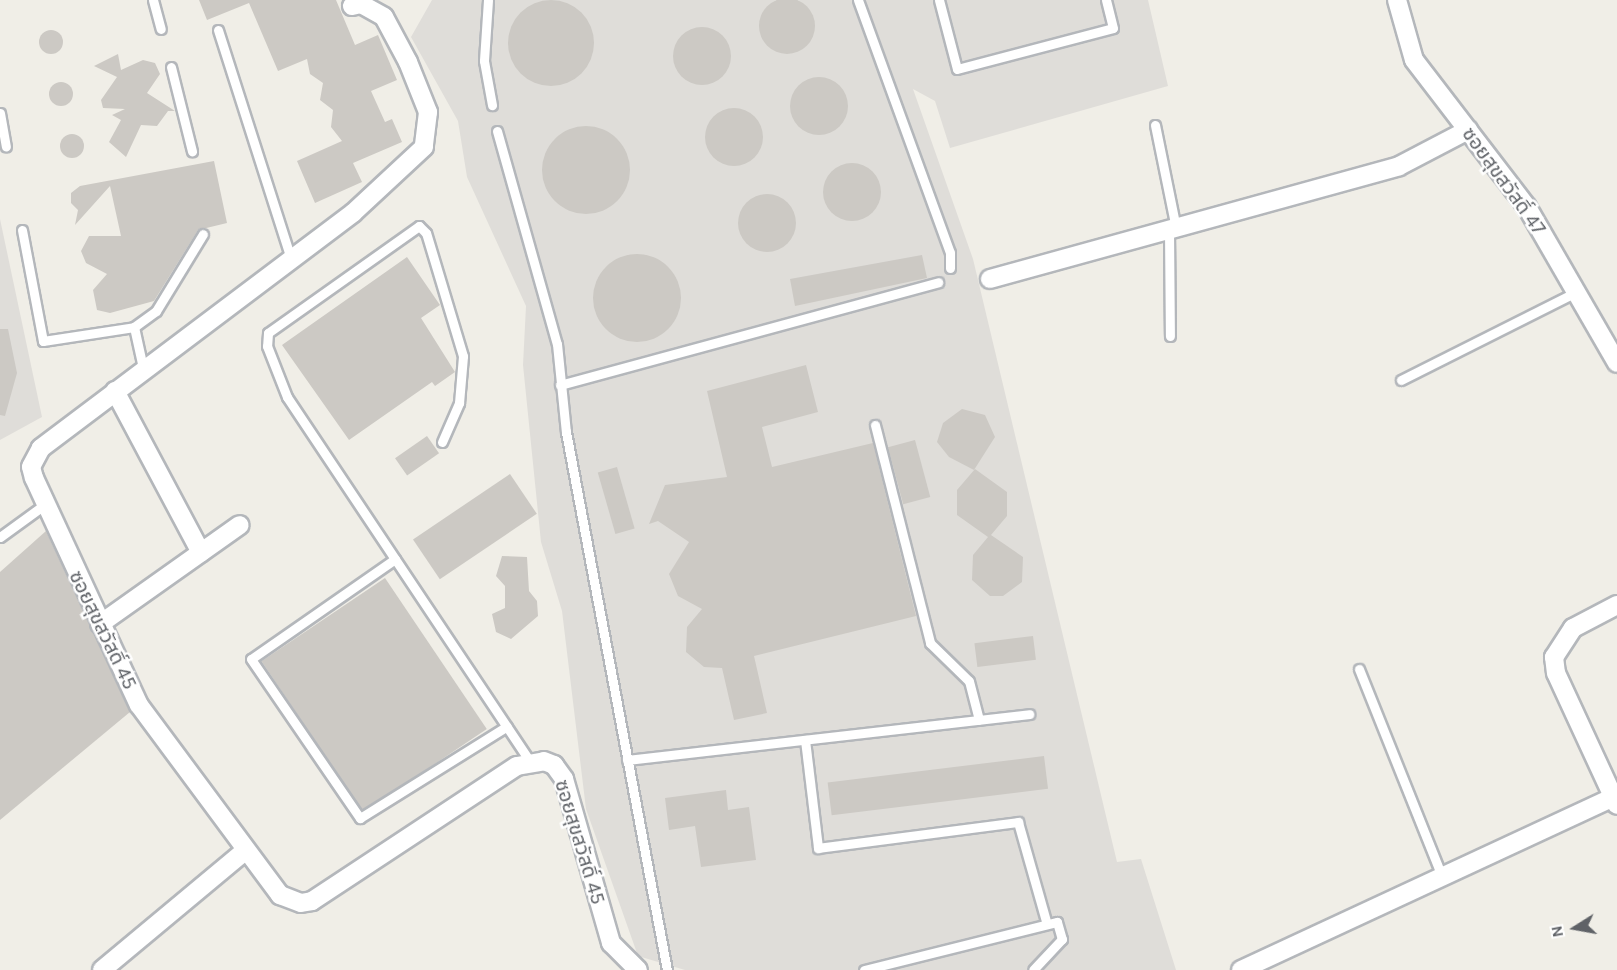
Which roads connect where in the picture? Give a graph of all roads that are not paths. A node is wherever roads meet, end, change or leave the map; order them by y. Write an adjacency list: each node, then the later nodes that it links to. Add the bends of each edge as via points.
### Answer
1 (153, 0): 8 (lane)
2 (488, 0): 11 (lane, via 484,61)
3 (858, 0): 22 (lane, via 950,253)
4 (939, 0): 5 (lane, via 957,69 1113,28)
5 (1106, 0)
6 (1398, 0): 14 (street, ซอยสุขสวัสดิ์ 47, via 1414,60)
7 (351, 6): 21 (street, ซอยสุขสวัสดิ์ 45, via 361,4 384,17 422,94 428,135 424,147 353,213)
8 (160, 29)
9 (218, 30): 21 (lane)
10 (171, 67): 17 (lane)
11 (492, 105)
12 (0, 113): 16 (lane)
13 (1155, 125): 18 (lane)
14 (1468, 130): 18 (street, via 1399,166); 25 (street, ซอยสุขสวัสดิ์ 47, via 1527,207)
15 (497, 131): 31 (lane, via 557,344)
16 (6, 146)
17 (192, 151)
18 (1172, 229): 23 (street); 27 (lane)
19 (22, 230): 26 (lane, via 43,340)
20 (203, 234): 26 (lane, via 156,311)
21 (290, 256): 29 (street, ซอยสุขสวัสดิ์ 45)
22 (950, 268)
23 (990, 279)
24 (938, 282): 31 (lane)
25 (1576, 292): 28 (street, ซอยสุขสวัสดิ์ 47); 30 (lane)
26 (134, 327): 29 (lane)
27 (1170, 336)
28 (1617, 363)
29 (143, 368): 32 (street, ซอยสุขสวัสดิ์ 45)
30 (1401, 380)
31 (560, 385): 47 (lane)
32 (115, 392): 35 (street, ซอยสุขสวัสดิ์ 45, via 34,456 32,467); 38 (street)
33 (875, 425): 44 (lane, via 930,643 969,681)
34 (442, 442): 39 (lane, via 459,403 463,356 426,232 419,226 268,333 267,346 287,397)
35 (44, 505): 37 (lane); 41 (street, ซอยสุขสวัสดิ์ 45)
36 (240, 525): 38 (street)
37 (0, 537)
38 (201, 553): 41 (street)
39 (395, 559): 45 (lane); 45 (lane, via 251,659 257,668 360,818)
40 (1617, 605): 49 (street, via 1573,628 1554,657 1556,673)
41 (100, 624): 50 (street, ซอยสุขสวัสดิ์ 45, via 139,705)
42 (1359, 669): 51 (lane)
43 (1029, 714): 44 (lane)
44 (979, 720): 46 (lane)
45 (507, 726): 48 (lane)
46 (805, 740): 47 (lane); 52 (lane, via 818,848 1018,822)
47 (627, 760): 55 (lane)
48 (531, 762): 50 (street, ซอยสุขสวัสดิ์ 45, via 312,901 301,903 279,895); 53 (street, ซอยสุขสวัสดิ์ 45, via 554,765 564,779 611,943)
49 (1615, 801): 51 (street)
50 (246, 850): 54 (street)
51 (1442, 876): 58 (street)
52 (1046, 921): 56 (lane); 57 (lane, via 1057,922 1062,939)
53 (633, 969)
54 (102, 970)
55 (667, 970)
56 (864, 970)
57 (1033, 970)
58 (1241, 970)

